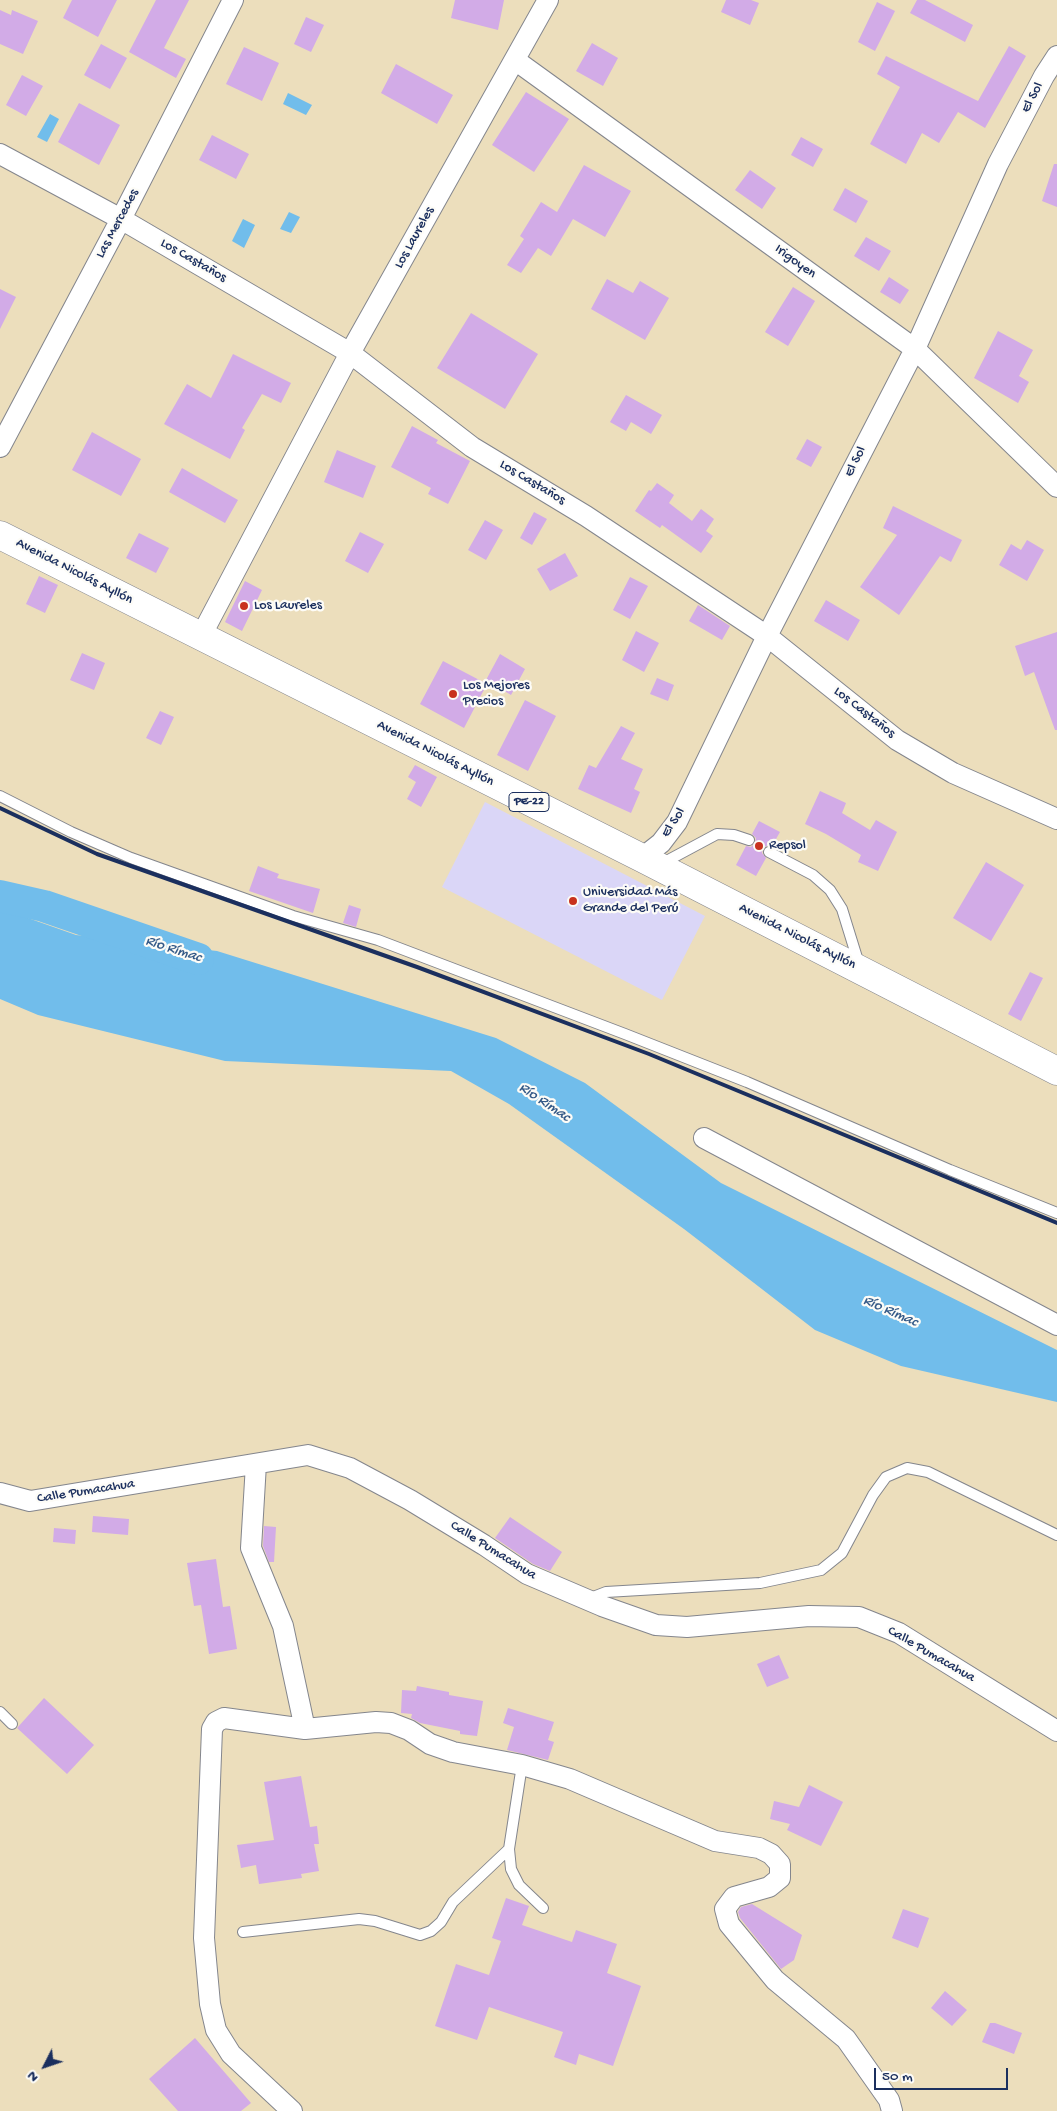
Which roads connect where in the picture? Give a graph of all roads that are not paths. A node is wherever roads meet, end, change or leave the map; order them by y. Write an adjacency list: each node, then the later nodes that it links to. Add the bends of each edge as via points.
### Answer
1 (233, 0): 6 (street, Las Mercedes)
2 (548, 0): 4 (street, Los Laureles)
3 (1057, 56): 7 (street, El Sol, via 998,164)
4 (515, 60): 7 (street, Irigoyen); 8 (street, Los Laureles)
5 (0, 154): 6 (street, Los Castaños)
6 (120, 219): 8 (street, Los Castaños); 9 (street, Las Mercedes)
7 (915, 349): 10 (street, Irigoyen); 13 (street, El Sol)
8 (350, 353): 12 (street, Los Laureles); 13 (street, Los Castaños, via 472,447 586,516)
9 (0, 447)
10 (1057, 487)
11 (0, 535): 12 (highway, Avenida Nicolás Ayllón / PE-22)
12 (201, 636): 18 (highway, Avenida Nicolás Ayllón / PE-22)
13 (767, 636): 15 (street, Los Castaños, via 896,740 953,773); 18 (street, El Sol, via 677,822)
14 (0, 796): 22 (lane, via 131,858 293,916 378,940 625,1034)
15 (1057, 820)
16 (749, 840): 18 (lane, via 717,834)
17 (769, 852): 19 (lane, via 813,875 830,890 842,909)
18 (649, 862): 19 (highway, Avenida Nicolás Ayllón / PE-22)
19 (861, 970): 20 (highway, Avenida Nicolás Ayllón / PE-22)
20 (1057, 1071)
21 (704, 1138): 23 (street)
22 (1057, 1213)
23 (1057, 1325)
24 (256, 1464): 25 (street, Calle Pumacahua, via 30,1501); 27 (street, Calle Pumacahua, via 308,1455 350,1468 410,1500 527,1574); 30 (street, via 252,1548 284,1626)
25 (0, 1494)
26 (1057, 1535): 27 (lane, via 928,1472 907,1468 886,1478 873,1495 842,1553 821,1570 760,1583 606,1592)
27 (585, 1600): 31 (street, Calle Pumacahua, via 656,1625 687,1627 809,1616 859,1616 899,1632)
28 (0, 1712): 29 (lane)
29 (12, 1724)
30 (305, 1729): 32 (street, via 391,1723 452,1752); 36 (street, via 224,1718 216,1722 212,1729 205,1892 204,1938 210,2004 216,2030 231,2054)
31 (1057, 1731)
32 (522, 1765): 33 (lane); 37 (street, via 570,1779 716,1841 759,1848 771,1854 780,1864 780,1878 769,1887 734,1897 725,1909 729,1924 775,1980 846,2039 888,2100)
33 (508, 1849): 34 (lane, via 511,1869 519,1885); 35 (lane, via 453,1902 432,1931 420,1936 359,1919)
34 (543, 1908)
35 (243, 1932)
36 (292, 2111)
37 (892, 2111)

